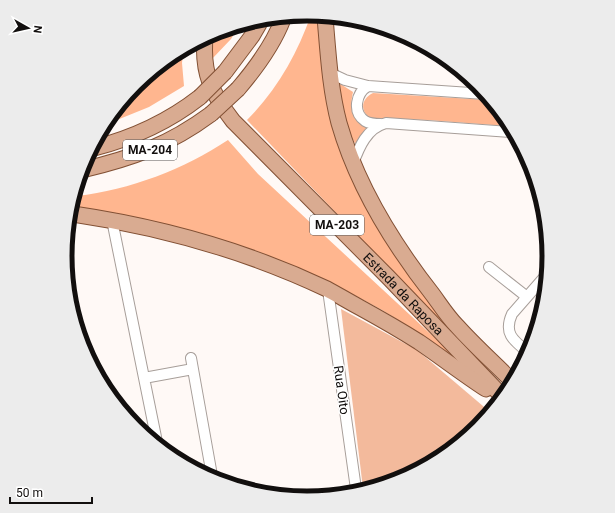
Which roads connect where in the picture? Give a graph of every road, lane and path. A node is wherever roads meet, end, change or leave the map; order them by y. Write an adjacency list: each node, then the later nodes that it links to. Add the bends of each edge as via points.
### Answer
1 (325, 22): 5 (main road, Estrada da Raposa / MA-203)
2 (281, 23): 12 (main road, MA-204, bridge, via 260,60 238,89 211,114 158,147)
3 (257, 27): 10 (main road, MA-204, bridge, via 225,72 200,97 174,116 148,129)
4 (205, 44): 24 (main road, Estrada da Raposa / MA-203, via 204,59 208,80 218,101 233,121)
5 (330, 72): 6 (street, via 345,80); 11 (main road, Estrada da Raposa / MA-203, via 339,122)
6 (368, 86): 7 (street); 8 (street, via 358,97 358,110 363,120)
7 (477, 93)
8 (381, 124): 9 (street); 11 (street, via 371,131 361,144)
9 (506, 132)
10 (99, 146)
11 (353, 164): 23 (main road, Estrada da Raposa / MA-203, via 390,236 408,264 456,326)
12 (89, 168)
13 (76, 215): 14 (main road)
14 (112, 220): 17 (main road, via 221,248); 22 (street)
15 (489, 267): 18 (street)
16 (542, 279): 18 (street)
17 (328, 290): 25 (main road, via 418,342); 28 (street, Rua Oito)
18 (527, 297): 19 (street, via 508,322 508,329 515,342)
19 (524, 349)
20 (191, 358): 21 (street)
21 (193, 368): 22 (street); 27 (street)
22 (144, 378): 26 (street)
23 (509, 378)
24 (499, 393)
25 (496, 397)
26 (156, 437)
27 (211, 470)
28 (356, 486)

